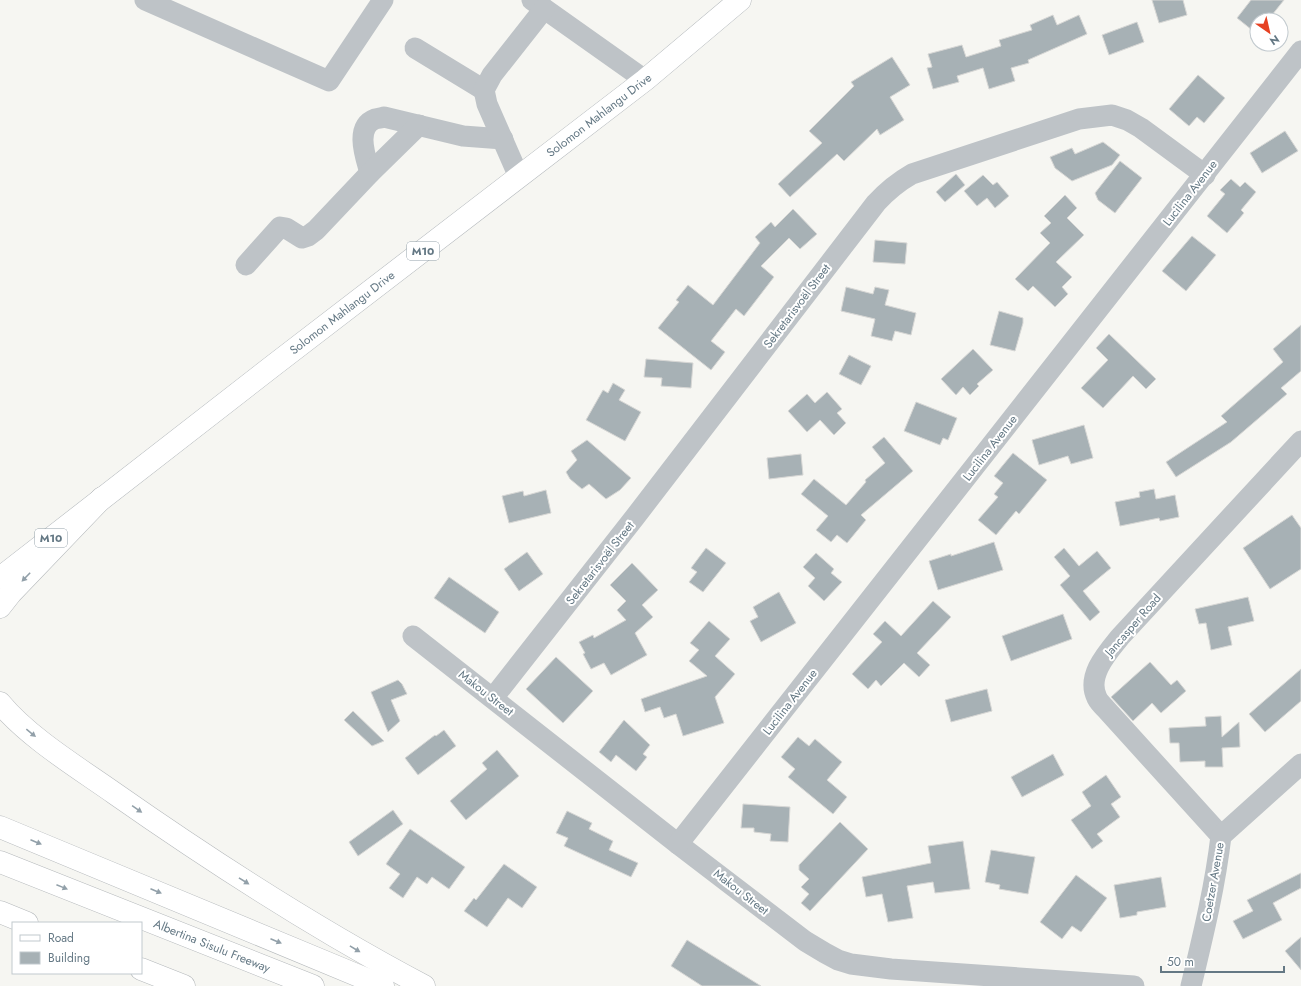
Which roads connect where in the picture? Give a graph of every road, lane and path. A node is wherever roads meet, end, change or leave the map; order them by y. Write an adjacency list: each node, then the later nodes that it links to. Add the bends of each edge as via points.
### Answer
1 (145, 0): 2 (street, via 329,81)
2 (383, 0)
3 (740, 0): 7 (main road, Solomon Mahlangu Drive / M10)
4 (538, 4): 7 (street); 8 (street)
5 (415, 48): 8 (street)
6 (1301, 51): 12 (street, Lucilina Avenue)
7 (645, 80): 13 (main road, Solomon Mahlangu Drive / M10)
8 (484, 90): 10 (street, via 487,104)
9 (419, 125): 10 (street, via 463,136); 11 (street); 11 (street, via 384,118 374,119 367,125 362,143)
10 (503, 140): 13 (street)
11 (370, 173): 14 (street, via 308,236 302,238 280,227)
12 (1205, 174): 20 (street, Sekretarisvoël Street, via 1141,128 1112,115 1079,119 918,171 890,188); 25 (street, Lucilina Avenue)
13 (519, 177): 16 (main road, Solomon Mahlangu Drive / M10)
14 (246, 265)
15 (1301, 441): 24 (street, Jancasper Road, via 1120,637 1104,657 1094,681 1097,698 1105,708)
16 (102, 498): 17 (main road, Solomon Mahlangu Drive / M10); 18 (main road, one-way to 18)
17 (0, 578)
18 (0, 607)
19 (413, 636): 20 (street, Makou Street)
20 (493, 698): 25 (street, Makou Street)
21 (0, 703): 33 (main road, one-way to 33, via 9,714 52,750 243,881 360,952)
22 (1301, 764): 24 (street, Coetzer Avenue)
23 (0, 827): 32 (main road, one-way to 32)
24 (1221, 836): 35 (street, Coetzer Avenue, via 1211,900)
25 (678, 844): 34 (street, Makou Street, via 806,941 838,960 891,969)
26 (0, 862): 31 (main road, Albertina Sisulu Freeway, one-way to 31)
27 (0, 912): 28 (main road)
28 (25, 922)
29 (142, 969): 30 (main road)
30 (184, 986)
31 (313, 986)
32 (383, 986)
33 (424, 986)
34 (1134, 986)
35 (1191, 986)

